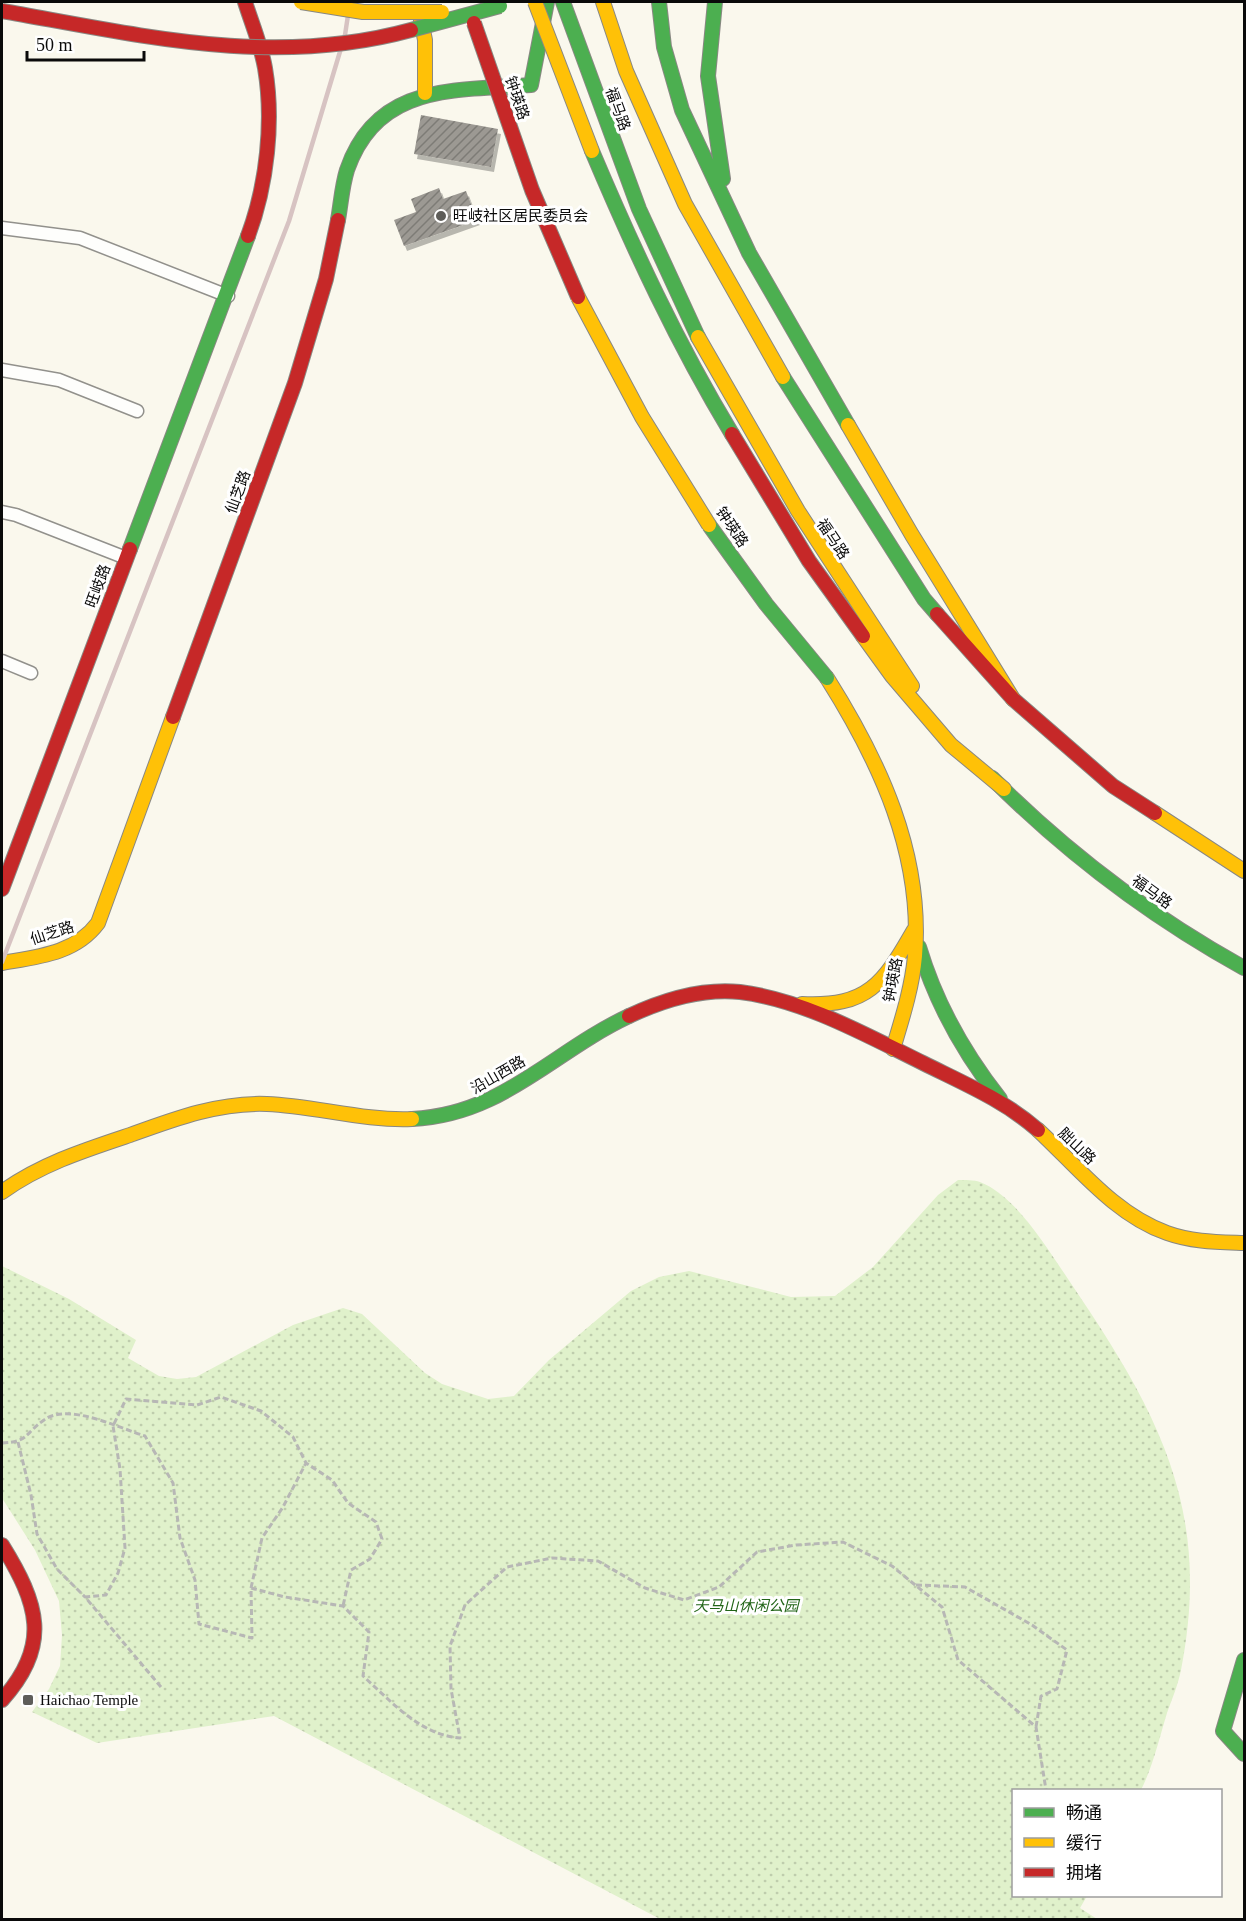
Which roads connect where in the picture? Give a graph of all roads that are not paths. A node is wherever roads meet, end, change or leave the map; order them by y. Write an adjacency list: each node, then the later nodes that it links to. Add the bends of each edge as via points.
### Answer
1 (245, 2): 16 (main road, 旺岐路, via 262,55 268,117 256,209)
2 (296, 2): 11 (main road, bridge, via 406,14)
3 (417, 2): 13 (main road, via 425,40)
4 (459, 2): 27 (main road, 钟瑛路, bridge, via 474,23 555,247 616,371 664,454 748,581 827,678 875,758 894,805 906,852)
5 (535, 2): 24 (main road, bridge, via 631,244 703,386 809,561 892,676 951,745)
6 (547, 2): 13 (main road, 仙芝路, via 531,85)
7 (563, 2): 24 (main road, 福马路, via 633,196 694,330 804,524 914,689)
8 (603, 2): 23 (main road, 福马路, via 626,70 685,204 801,408 924,599)
9 (659, 2): 15 (main road, via 664,46 682,110)
10 (715, 2): 15 (main road, via 708,52 711,109 727,199)
11 (504, 4): 12 (main road, bridge, via 401,33 300,49 180,42)
12 (2, 11)
13 (425, 93): 28 (main road, 仙芝路, via 383,114 352,158 326,279 295,383 98,923 80,944)
14 (2, 228): 16 (street, via 81,238)
15 (749, 254): 23 (main road, via 912,535)
16 (228, 296): 20 (main road, 旺岐路)
17 (2, 370): 18 (street, via 59,380)
18 (137, 411)
19 (2, 512): 20 (street)
20 (126, 558): 26 (main road, 旺岐路)
21 (2, 661): 22 (street)
22 (32, 673)
23 (1013, 699): 25 (main road, 福马路, via 1113,786)
24 (1004, 789): 29 (main road, 福马路, via 1062,846 1121,890 1185,935)
25 (1245, 871)
26 (2, 889)
27 (915, 928): 30 (main road, via 871,992 837,1004); 31 (main road, 钟瑛路, via 912,977); 32 (main road, via 939,1007 964,1053)
28 (2, 963)
29 (1245, 968)
30 (786, 1003): 31 (main road, 沿山西路); 33 (main road, 沿山西路, via 729,991 681,994 618,1019 499,1095 459,1113 406,1120 265,1104 220,1107 64,1157)
31 (893, 1048): 32 (main road, 胐山路)
32 (1002, 1103): 34 (main road, 胐山路, via 1025,1119 1108,1198 1143,1223 1187,1238)
33 (2, 1192)
34 (1245, 1243)
35 (2, 1545): 37 (main road, via 30,1596 35,1622 27,1664)
36 (1245, 1660): 38 (main road, via 1223,1731)
37 (2, 1700)
38 (1245, 1754)

